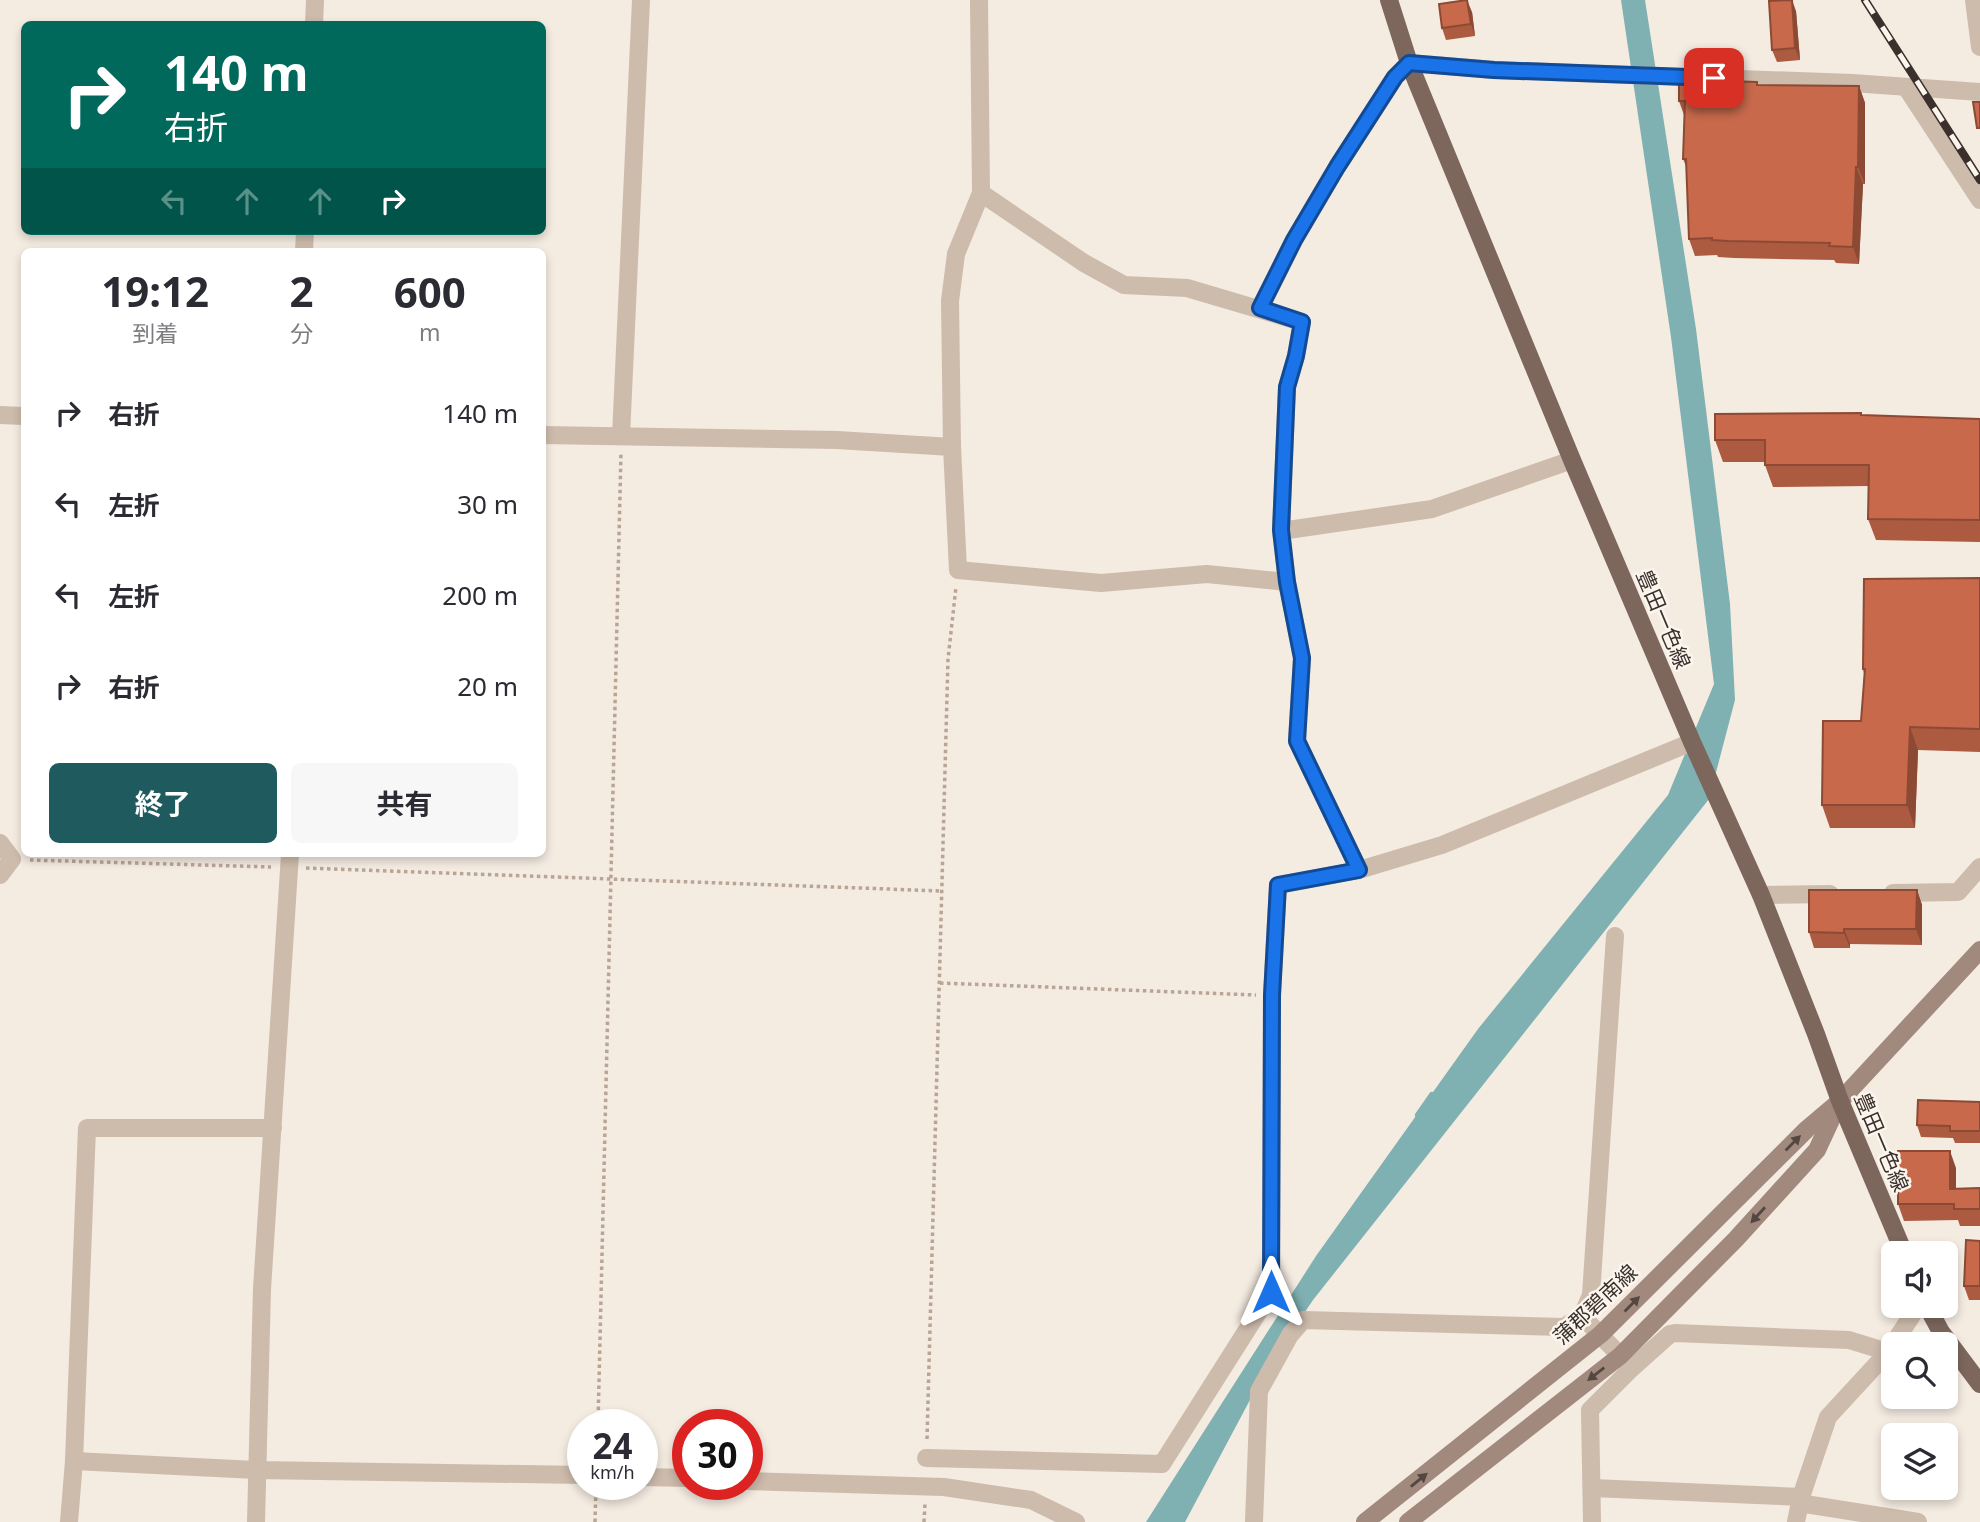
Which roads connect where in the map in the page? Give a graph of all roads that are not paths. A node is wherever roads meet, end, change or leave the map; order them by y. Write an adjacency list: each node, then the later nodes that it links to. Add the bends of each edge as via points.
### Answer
1 (315, 0): 6 (street)
2 (641, 0): 17 (street)
3 (979, 0): 11 (street)
4 (1389, 0): 8 (main road, 豊田一色線)
5 (1974, 0): 7 (street)
6 (314, 21)
7 (1980, 47)
8 (1409, 63): 9 (street); 13 (street, via 1395,77 1337,167); 19 (main road, 豊田一色線)
9 (1906, 87): 10 (street); 12 (street)
10 (1980, 92)
11 (981, 193): 13 (street, via 1124,285 1187,288); 18 (street, via 956,254 950,301)
12 (1980, 200)
13 (1260, 308): 20 (street, via 1302,322 1287,387)
14 (0, 415): 15 (street)
15 (21, 416)
16 (546, 435): 17 (street)
17 (621, 436): 18 (street)
18 (952, 447): 21 (street, via 958,570 1101,583 1207,574)
19 (1572, 460): 20 (street, via 1432,509); 22 (main road, 豊田一色線)
20 (1281, 530): 21 (street)
21 (1287, 582): 26 (street, via 1302,658 1297,741)
22 (1692, 742): 26 (street, via 1442,845); 30 (main road, 豊田一色線)
23 (0, 843): 27 (street, via 12,859)
24 (290, 861): 34 (street)
25 (1980, 867): 29 (street, via 1958,892)
26 (1359, 870): 43 (street, via 1278,885 1272,995 1271,1292 1162,1464)
27 (0, 875)
28 (1849, 894): 30 (street)
29 (1877, 894)
30 (1760, 895): 33 (main road, 豊田一色線)
31 (1615, 936): 36 (street, via 1591,1295)
32 (1980, 950): 33 (main road, 蒲郡碧南線)
33 (1840, 1101): 35 (main road, 豊田一色線); 38 (main road, 蒲郡碧南線, one-way to 33); 41 (main road, 蒲郡碧南線, one-way to 41, via 1816,1150)
34 (273, 1128): 44 (street, via 87,1128); 45 (street)
35 (1899, 1241)
36 (1582, 1316): 38 (street); 53 (street, via 1564,1327 1303,1320 1259,1391)
37 (1933, 1318): 42 (main road)
38 (1601, 1334): 41 (street); 54 (main road, 蒲郡碧南線, one-way to 38)
39 (1881, 1350): 41 (street, via 1849,1340 1675,1333)
40 (1881, 1360): 49 (street, via 1828,1417)
41 (1626, 1362): 48 (street, via 1590,1410); 55 (main road, 蒲郡碧南線, one-way to 55)
42 (1980, 1384)
43 (926, 1458)
44 (74, 1461): 45 (street); 50 (street)
45 (257, 1470): 46 (street); 51 (street)
46 (567, 1475)
47 (763, 1482): 52 (street, via 944,1487 1022,1498)
48 (1591, 1488): 49 (street); 56 (street)
49 (1800, 1500): 57 (street); 58 (street)
50 (69, 1522)
51 (256, 1522)
52 (1076, 1522)
53 (1254, 1522)
54 (1365, 1522)
55 (1408, 1522)
56 (1591, 1522)
57 (1796, 1522)
58 (1918, 1522)

